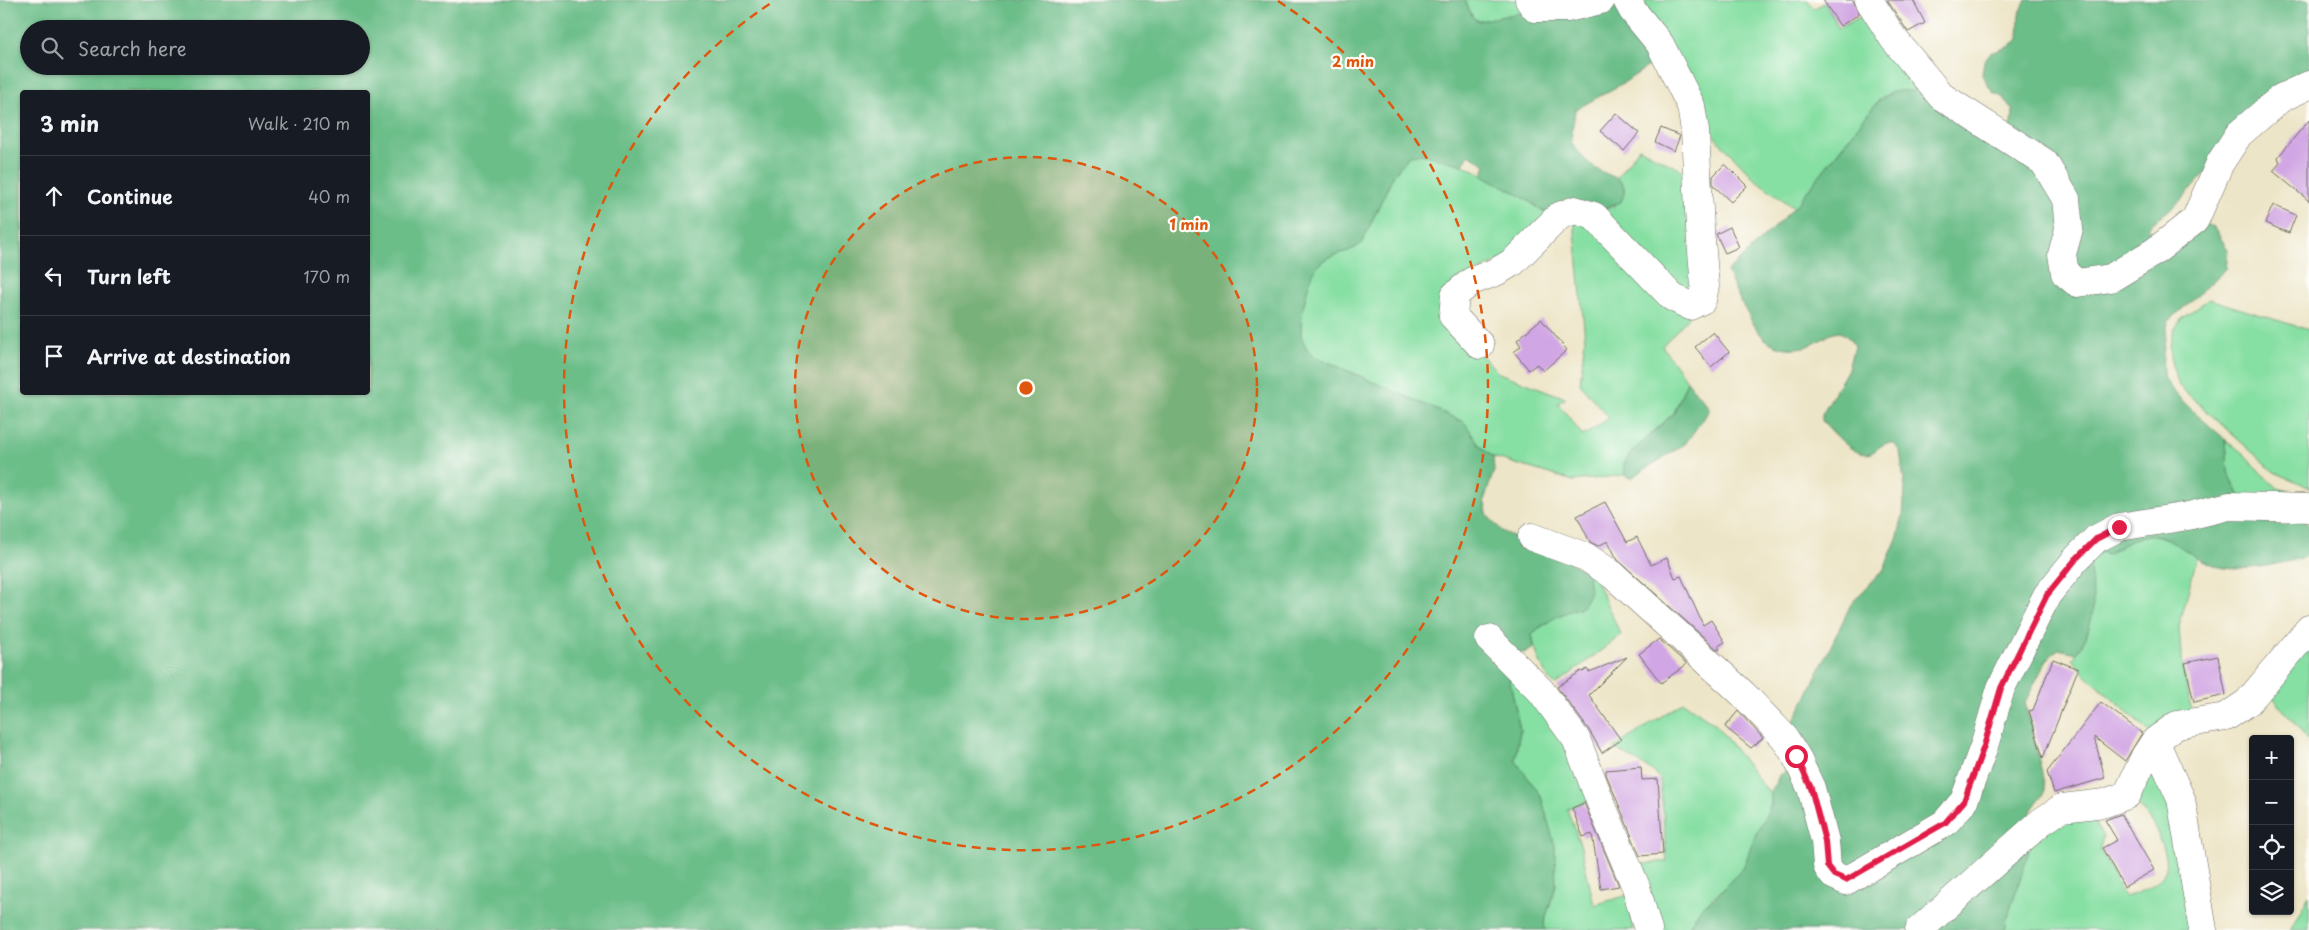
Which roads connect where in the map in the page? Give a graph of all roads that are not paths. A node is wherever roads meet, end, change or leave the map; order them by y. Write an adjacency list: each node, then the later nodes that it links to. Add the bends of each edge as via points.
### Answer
1 (1529, 0): 2 (street, via 1535,8 1568,8)
2 (1601, 0)
3 (1628, 0): 6 (street, via 1660,44 1691,106 1705,286 1702,300 1690,306 1672,297 1594,216 1575,210 1559,216 1513,262 1472,281 1456,295 1453,316)
4 (1869, 0): 5 (street, via 1893,38 1941,96 2044,162 2066,198 2069,229 2062,254 2065,273 2077,283 2111,278 2154,252 2195,220 2220,163 2239,134 2281,98)
5 (2309, 85)
6 (1480, 345)
7 (2309, 508): 8 (street, via 2229,506 2119,527 2096,539 2047,595 2001,688 1964,801 1945,823 1846,880 1834,875 1827,866 1825,841 1811,788 1784,737 1743,694 1613,575 1586,556)
8 (1532, 537)
9 (2309, 629): 11 (street, via 2248,702 2226,717 2177,726)
10 (1489, 639): 12 (street, via 1541,691 1576,739 1636,887)
11 (2155, 740): 13 (street, via 2127,795 2106,802 2062,808 2041,822); 14 (street, via 2181,799)
12 (1648, 930)
13 (1919, 930)
14 (2203, 930)

